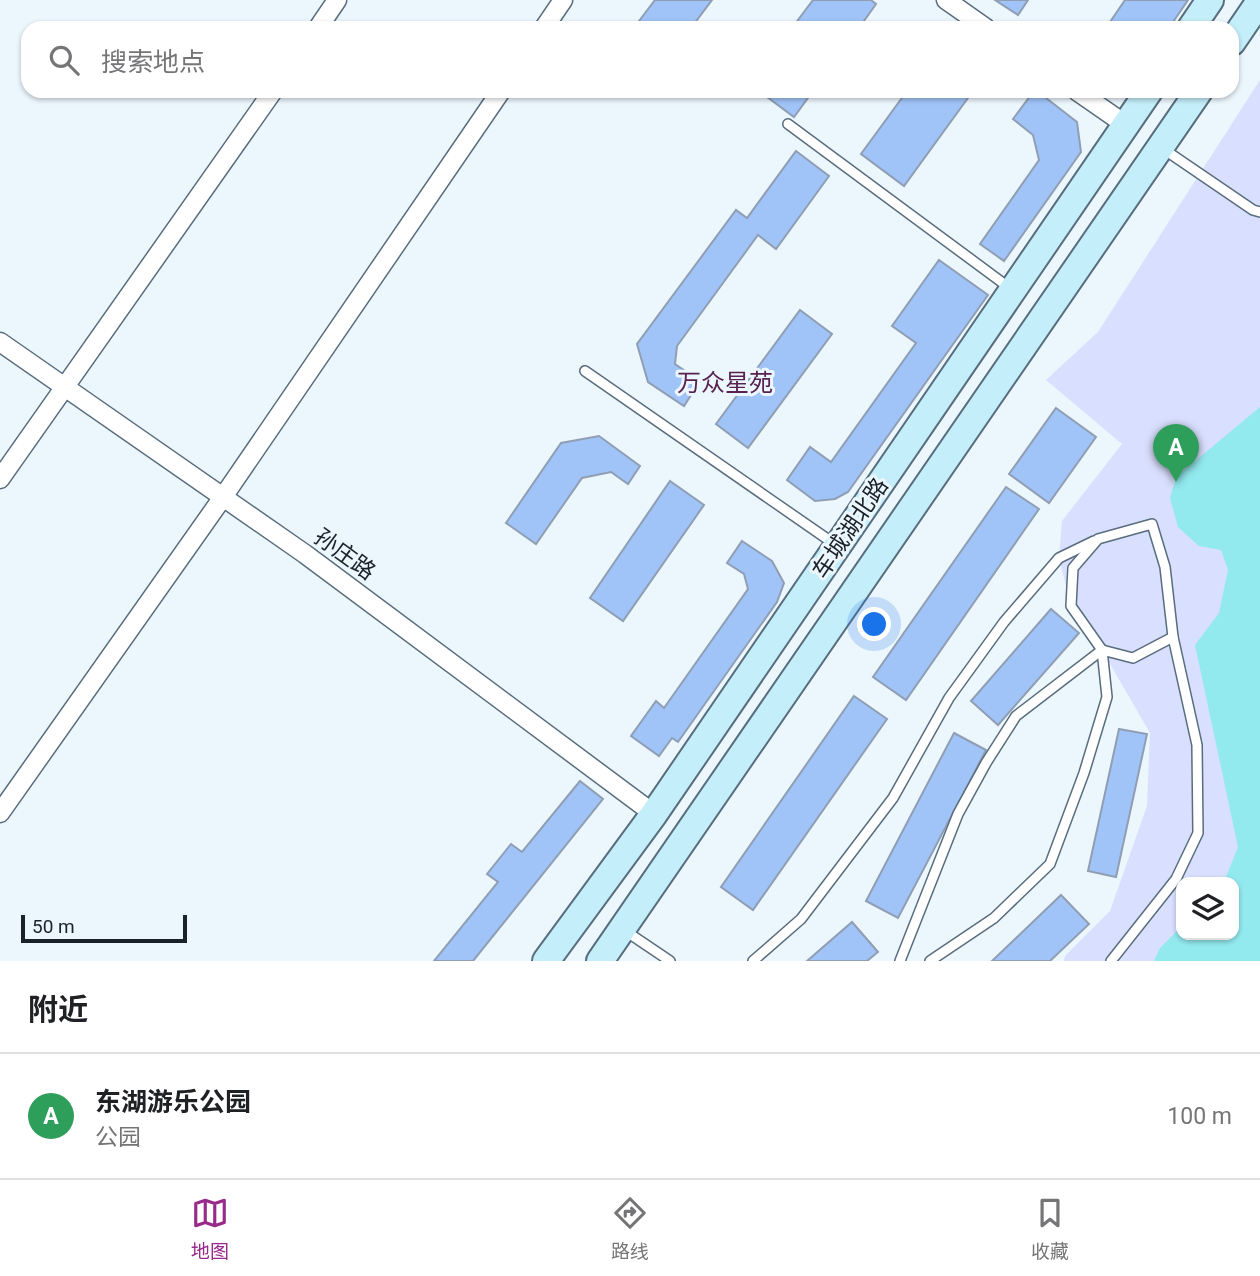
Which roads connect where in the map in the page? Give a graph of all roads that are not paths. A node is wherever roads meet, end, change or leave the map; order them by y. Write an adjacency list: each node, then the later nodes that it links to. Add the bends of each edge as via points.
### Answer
1 (337, 0): 6 (street)
2 (563, 0): 7 (street)
3 (946, 0): 8 (street)
4 (1210, 0): 9 (main road)
5 (1260, 1): 10 (main road)
6 (323, 21)
7 (549, 21)
8 (976, 21)
9 (1196, 21)
10 (1239, 32)
11 (269, 98): 23 (street)
12 (496, 98): 25 (street)
13 (1087, 98): 17 (street)
14 (1144, 98): 17 (main road, 车城湖北路)
15 (1194, 98): 18 (main road, 车城湖北路)
16 (788, 124): 20 (lane)
17 (1126, 125): 20 (main road, 车城湖北路)
18 (1161, 147): 19 (lane); 32 (main road, 车城湖北路)
19 (1260, 212)
20 (1013, 290): 27 (main road, 车城湖北路)
21 (0, 342): 23 (street, 孙庄路)
22 (586, 371): 27 (lane)
23 (66, 388): 24 (street); 25 (street, 孙庄路)
24 (0, 479)
25 (223, 497): 30 (street); 31 (street, 孙庄路)
26 (1098, 539): 28 (lane, via 1152,524 1165,567); 29 (lane, via 1073,568 1071,606); 36 (lane, via 1059,558 1004,622 949,698 893,798 801,919)
27 (837, 547): 31 (main road, 车城湖北路)
28 (1173, 637): 29 (lane, via 1133,658); 39 (lane, via 1197,745 1199,832 1176,879)
29 (1102, 650): 37 (lane, via 1016,716 958,814); 38 (lane, via 1107,697 1050,864 994,918)
30 (0, 813)
31 (654, 814): 33 (main road, 车城湖北路)
32 (623, 929): 34 (main road, 车城湖北路); 35 (lane)
33 (547, 961)
34 (600, 961)
35 (670, 961)
36 (753, 961)
37 (900, 961)
38 (930, 961)
39 (1111, 961)

